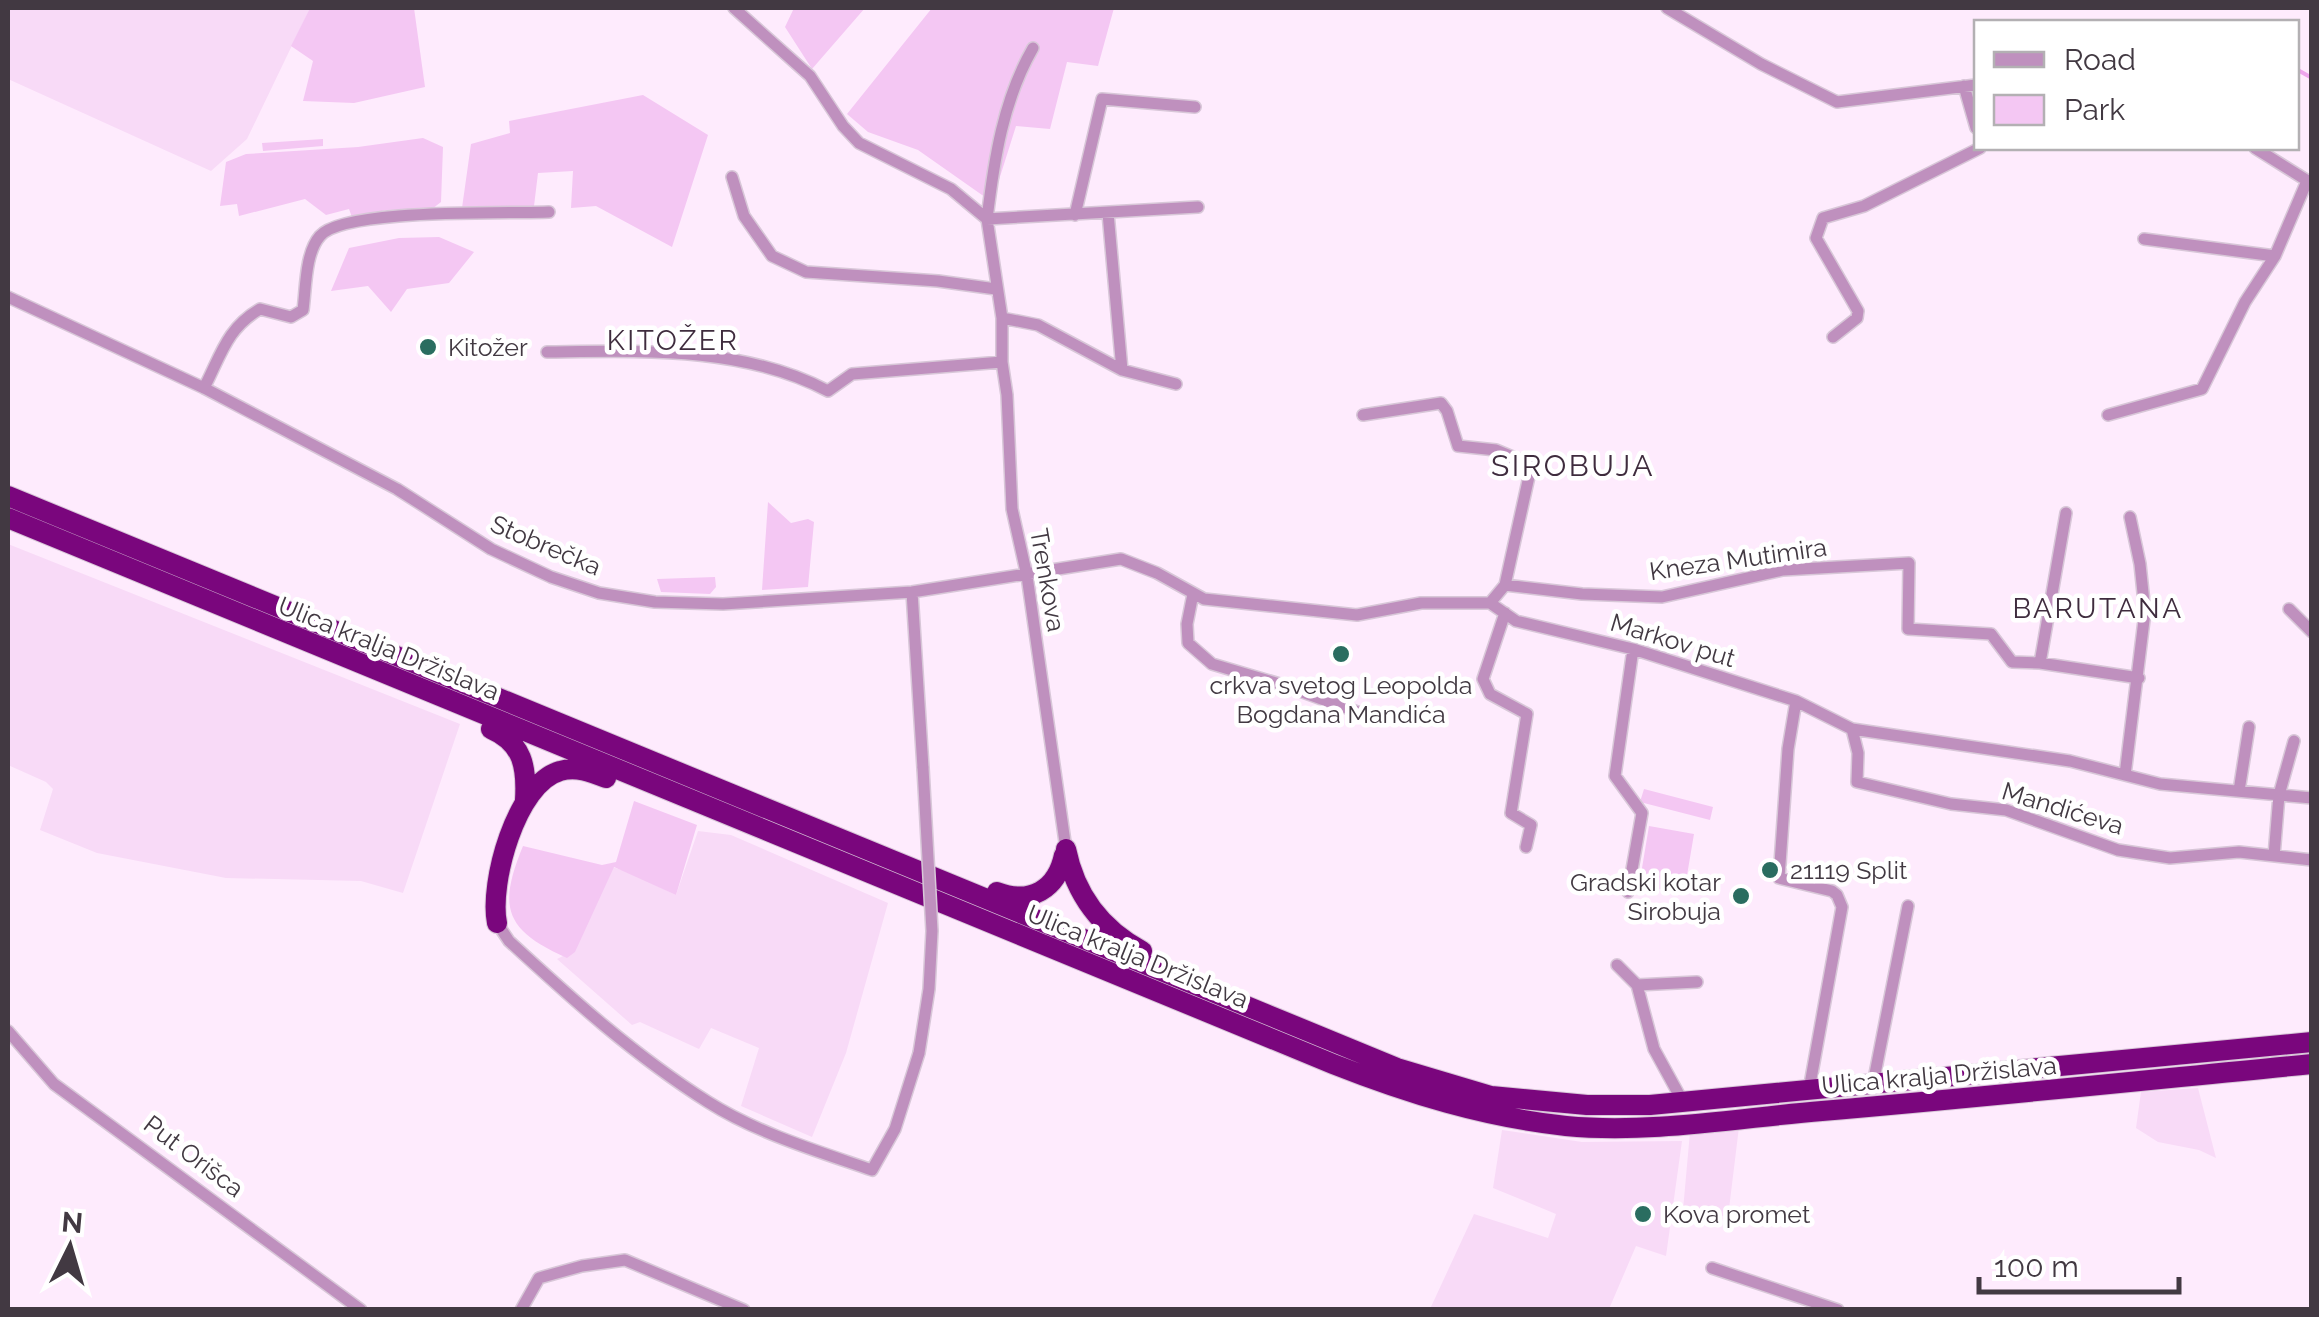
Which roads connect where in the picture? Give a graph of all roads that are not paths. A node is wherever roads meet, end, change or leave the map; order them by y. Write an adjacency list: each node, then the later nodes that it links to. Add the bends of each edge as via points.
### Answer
1 (734, 8): 15 (street, via 810,76 859,142 951,188)
2 (1667, 8): 4 (street, via 1836,102)
3 (1032, 48): 15 (street, Trenkova, via 994,156)
4 (1970, 86): 6 (street)
5 (1195, 107): 14 (street, via 1102,99)
6 (1974, 114)
7 (1976, 150): 21 (street, via 1864,206 1823,218 1816,238 1858,311)
8 (2258, 150): 10 (street)
9 (732, 177): 18 (street, via 744,216 772,256 806,272)
10 (2309, 182): 17 (street)
11 (1198, 207): 13 (street)
12 (549, 212): 26 (street, via 385,216 333,227 311,253 303,310 291,317 260,309 247,316 233,329)
13 (1108, 213): 14 (street); 24 (street)
14 (1075, 214): 15 (street)
15 (987, 219): 18 (street, Trenkova)
16 (2144, 239): 17 (street)
17 (2274, 256): 28 (street, via 2202,389)
18 (996, 288): 20 (street, Trenkova)
19 (8, 297): 26 (street, Stobrečka)
20 (1002, 318): 23 (street, Trenkova); 24 (street, via 1038,325)
21 (1833, 337)
22 (547, 352): 23 (street, via 698,354 798,375 828,390 852,374)
23 (1002, 362): 33 (street, Trenkova, via 1012,510)
24 (1122, 370): 25 (street)
25 (1176, 384)
26 (204, 388): 35 (street, Stobrečka, via 397,490 490,548 599,593 723,604)
27 (1363, 414): 34 (street, via 1441,403 1458,446 1496,450 1527,463)
28 (2108, 414)
29 (8, 496): 60 (highway, Ulica kralja Držislava)
30 (2066, 514): 42 (street)
31 (2130, 517): 43 (street, via 2145,612)
32 (8, 518): 45 (highway, Ulica kralja Držislava)
33 (1026, 576): 35 (street, Stobrečka); 36 (street, via 1120,559); 57 (street, Trenkova)
34 (1505, 585): 37 (street); 42 (street, Kneza Mutimira, via 1662,596 1782,570 1909,563 1908,629 1991,634 2012,662)
35 (912, 592): 63 (street, bridge, via 932,931 929,989 919,1052 895,1129 872,1170 710,1104 629,1048)
36 (1193, 594): 37 (street, via 1358,615 1422,603); 46 (street, via 1188,643 1212,664)
37 (1490, 603): 39 (street, Markov put)
38 (2289, 609): 40 (street)
39 (1505, 612): 41 (street, Markov put, via 1516,621); 56 (street, via 1483,679 1490,694 1528,714 1511,813 1531,826)
40 (2312, 632)
41 (1633, 649): 44 (street, Markov put); 61 (street, via 1614,776 1642,813)
42 (2040, 662): 43 (street, Kneza Mutimira)
43 (2138, 678): 50 (street)
44 (1796, 701): 48 (street, Markov put); 72 (street, via 1779,878 1832,891 1842,907)
45 (468, 708): 51 (highway, Ulica kralja Držislava); 55 (highway, via 516,746)
46 (1366, 715)
47 (2248, 726): 52 (street)
48 (1852, 730): 50 (street, Markov put, via 2036,755); 58 (street, Mandićeva, via 1857,782 2006,810 2118,850 2170,858)
49 (2294, 741): 53 (street)
50 (2125, 775): 52 (street, Markov put)
51 (670, 791): 55 (highway, via 641,792 572,769 550,775); 70 (highway, Ulica kralja Držislava, via 1347,1070 1510,1119 1646,1126)
52 (2239, 791): 53 (street, Markov put)
53 (2280, 795): 54 (street, Markov put); 58 (street)
54 (2312, 798)
55 (525, 800): 63 (highway, via 495,887)
56 (1526, 847)
57 (1066, 848): 60 (highway, via 1054,883 1039,894 1008,896 964,879); 65 (highway, via 1070,873 1094,913 1112,932 1165,962)
58 (2274, 856): 59 (street, Mandićeva)
59 (2312, 860)
60 (950, 883): 65 (highway, Ulica kralja Držislava)
61 (1628, 892)
62 (1908, 906): 71 (street)
63 (497, 923)
64 (1618, 965): 67 (street)
65 (1173, 975): 73 (highway, Ulica kralja Držislava, via 1396,1068 1491,1096 1587,1105)
66 (1696, 982): 67 (street)
67 (1637, 985): 73 (street, via 1654,1048)
68 (8, 1031): 75 (street, Put Orišca, via 54,1084)
69 (2312, 1042): 71 (highway, Ulica kralja Držislava)
70 (2312, 1064)
71 (1873, 1084): 72 (highway, Ulica kralja Držislava)
72 (1810, 1090): 73 (highway, Ulica kralja Držislava)
73 (1683, 1102)
74 (1712, 1268): 78 (street)
75 (361, 1310)
76 (521, 1310): 77 (street, via 539,1278 625,1260)
77 (744, 1310)
78 (1838, 1310)

